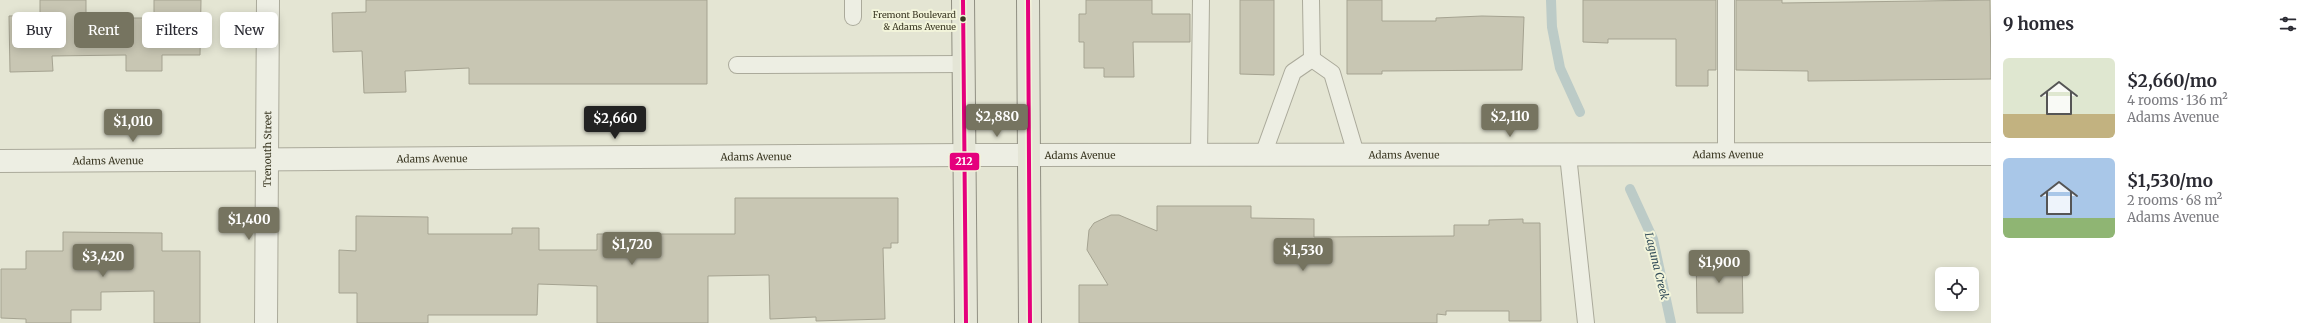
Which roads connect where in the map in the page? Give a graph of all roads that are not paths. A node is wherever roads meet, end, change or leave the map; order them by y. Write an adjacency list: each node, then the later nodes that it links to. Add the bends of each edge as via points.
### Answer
1 (268, 0): 20 (street, Trenouth Street)
2 (853, 0): 8 (lane)
3 (964, 0): 10 (main road)
4 (1028, 0): 16 (main road)
5 (1201, 0): 17 (lane)
6 (1311, 0): 9 (lane)
7 (1726, 0): 13 (lane)
8 (853, 17)
9 (1312, 59): 12 (lane, via 1332,73); 18 (lane, via 1293,72)
10 (964, 64): 11 (lane); 15 (main road)
11 (737, 65)
12 (1356, 154): 18 (street, Adams Avenue); 19 (street, Adams Avenue)
13 (1726, 154): 14 (street, Adams Avenue); 19 (street, Adams Avenue)
14 (1991, 154)
15 (965, 155): 16 (street, Adams Avenue); 20 (street, Adams Avenue); 23 (main road)
16 (1028, 155): 17 (street, Adams Avenue); 24 (main road)
17 (1199, 155): 18 (street, Adams Avenue)
18 (1263, 155)
19 (1568, 155): 25 (lane)
20 (266, 159): 21 (street, Adams Avenue); 22 (street, Trenouth Street)
21 (0, 161)
22 (266, 323)
23 (966, 323)
24 (1030, 323)
25 (1586, 323)

